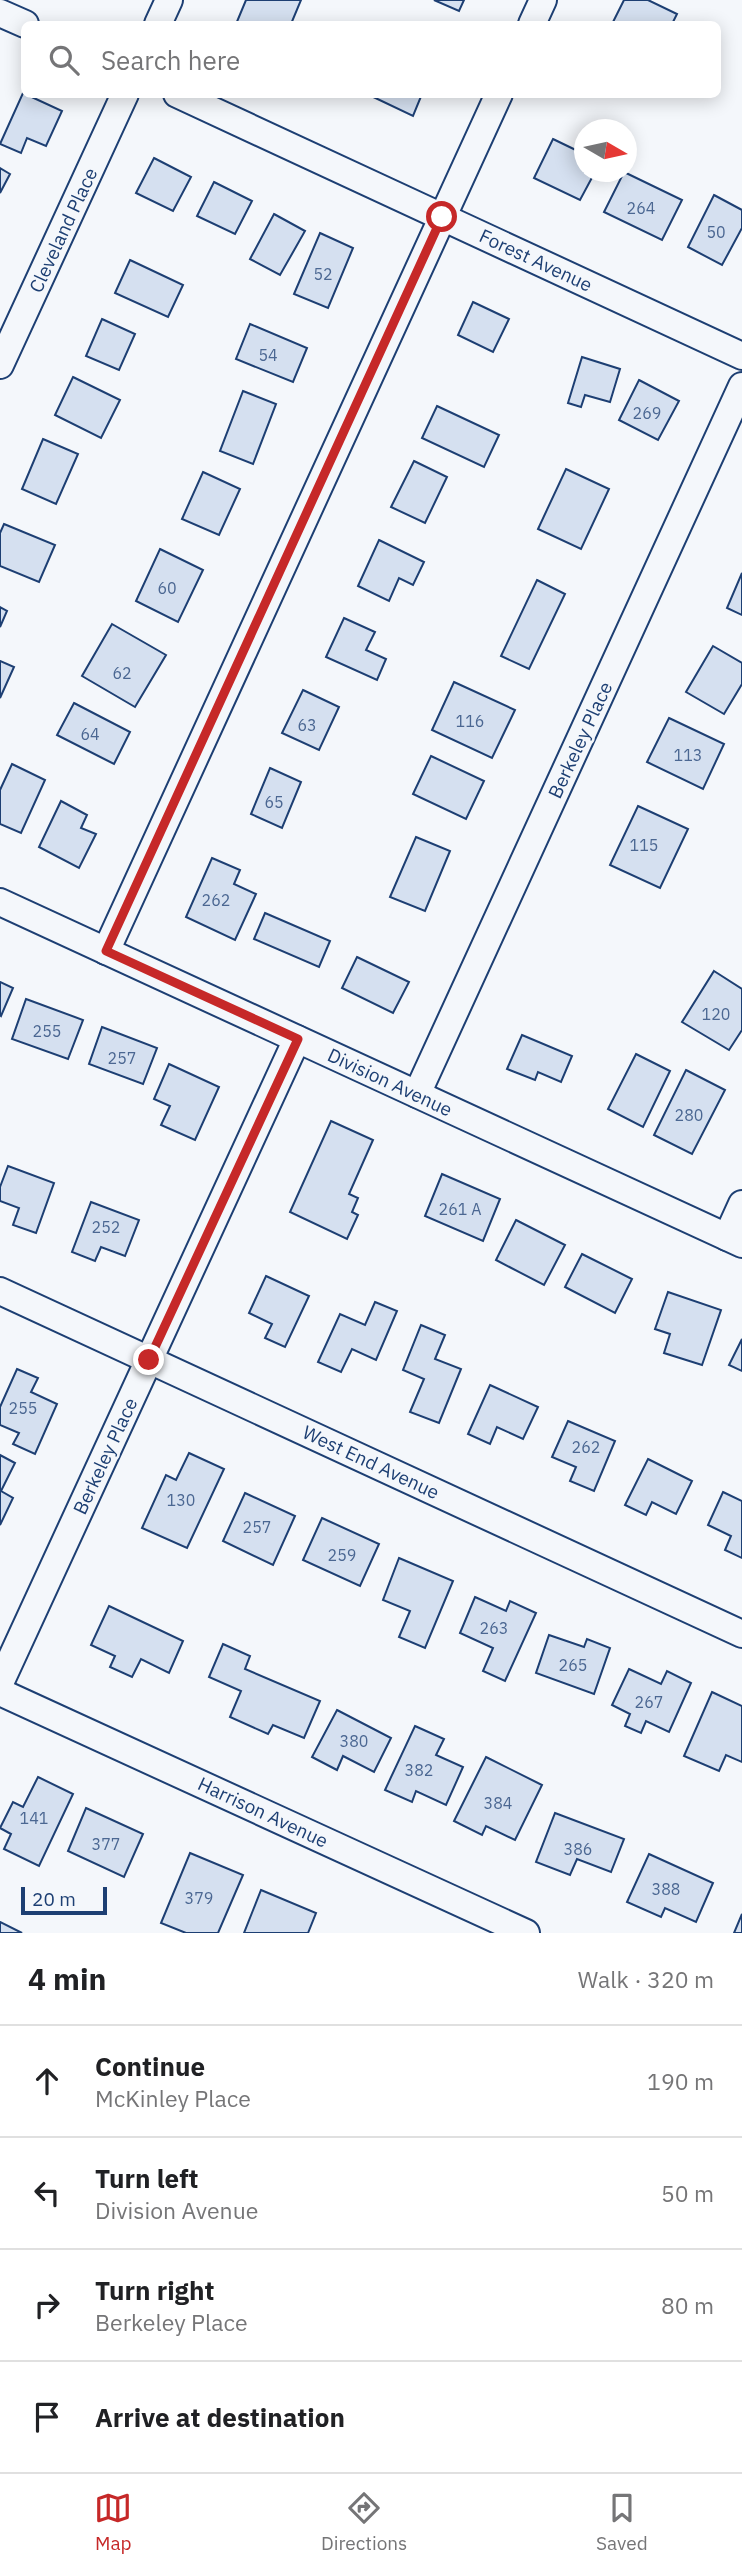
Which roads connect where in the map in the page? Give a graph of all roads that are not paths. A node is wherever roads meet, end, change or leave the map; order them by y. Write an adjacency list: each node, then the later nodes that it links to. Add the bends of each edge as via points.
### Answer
1 (169, 0): 4 (street)
2 (543, 0): 5 (street)
3 (0, 13): 6 (street)
4 (159, 21)
5 (533, 21)
6 (21, 22)
7 (123, 98): 12 (street, Cleveland Place)
8 (186, 98): 10 (street, Forest Avenue)
9 (497, 98): 10 (street)
10 (442, 217): 11 (street, Forest Avenue); 15 (street)
11 (742, 356)
12 (0, 365)
13 (742, 386): 17 (street, Berkeley Place)
14 (0, 902): 15 (street, Division Avenue)
15 (106, 951): 16 (street, Division Avenue)
16 (298, 1039): 17 (street, Division Avenue); 21 (street, Berkeley Place)
17 (417, 1094): 19 (street, Division Avenue)
18 (742, 1204): 19 (street)
19 (734, 1241)
20 (0, 1291): 21 (street, West End Avenue)
21 (149, 1360): 22 (street, West End Avenue); 23 (street, Berkeley Place)
22 (742, 1634)
23 (0, 1683)
24 (0, 1692): 25 (street, Harrison Avenue)
25 (526, 1933)

